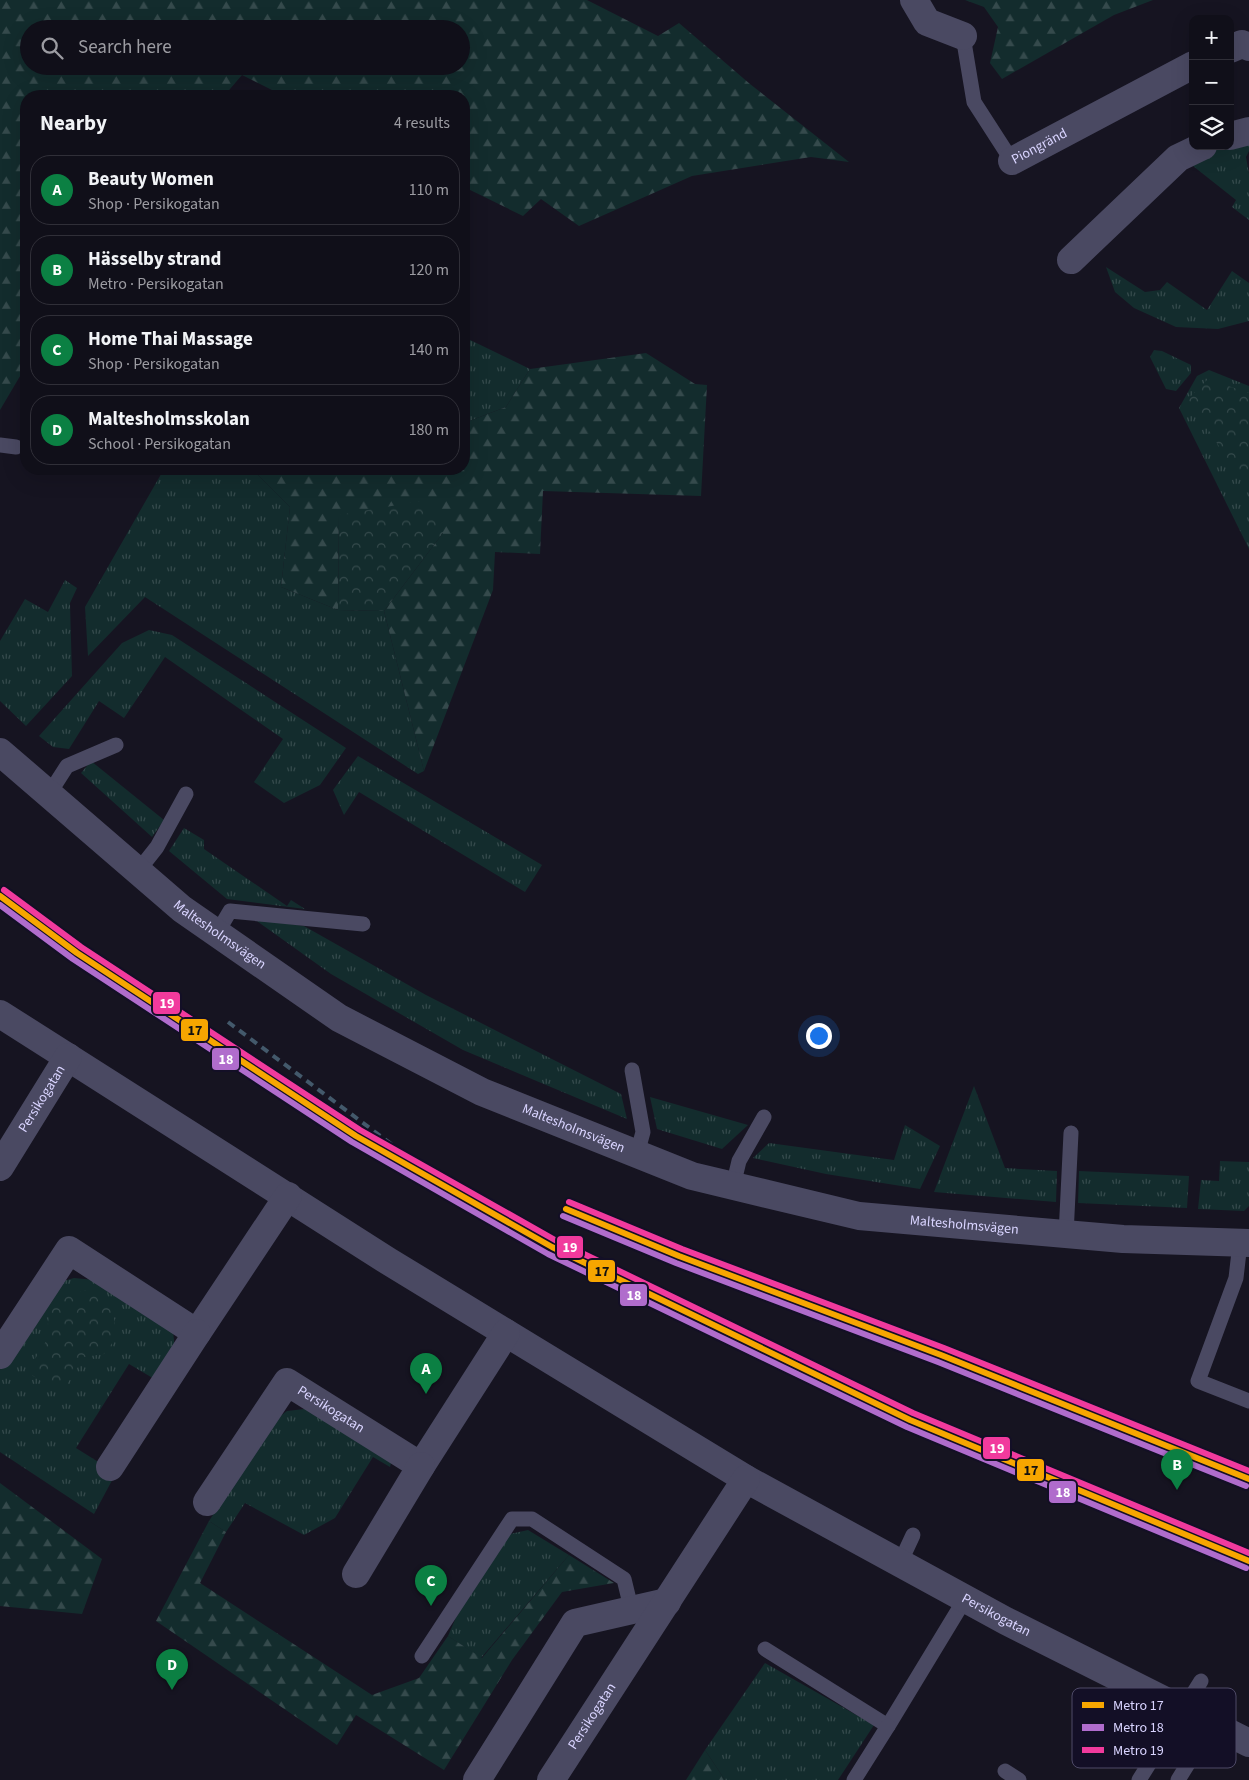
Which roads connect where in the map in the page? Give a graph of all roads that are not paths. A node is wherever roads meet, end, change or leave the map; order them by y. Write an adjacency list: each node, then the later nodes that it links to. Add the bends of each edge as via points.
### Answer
1 (914, 0): 2 (street, Piongränd, via 927,22)
2 (963, 36): 9 (lane, Piongränd, via 974,102)
3 (1234, 47): 4 (street, via 1242,44)
4 (1249, 47)
5 (1189, 67): 9 (street, Piongränd)
6 (1249, 131): 7 (street)
7 (1234, 135)
8 (1195, 150): 10 (street, via 1178,158)
9 (1012, 161)
10 (1071, 260)
11 (0, 445): 12 (lane)
12 (16, 447)
13 (116, 745): 15 (lane, via 67,766)
14 (0, 752): 15 (street, Maltesholmsvägen)
15 (49, 794): 17 (street, Maltesholmsvägen)
16 (186, 794): 17 (lane, via 157,847)
17 (138, 871): 19 (street, Maltesholmsvägen, via 182,909)
18 (363, 924): 19 (lane, via 230,911)
19 (217, 933): 25 (street, Maltesholmsvägen, via 339,1018 482,1092)
20 (0, 1014): 21 (street, Persikogatan)
21 (68, 1057): 26 (street, Persikogatan); 28 (street, Persikogatan)
22 (632, 1070): 25 (lane, via 643,1132)
23 (764, 1117): 27 (lane, via 739,1160)
24 (1071, 1133): 29 (lane)
25 (638, 1154): 27 (street, Maltesholmsvägen, via 692,1176)
26 (0, 1167)
27 (733, 1186): 29 (street, Maltesholmsvägen, via 859,1216)
28 (288, 1196): 31 (street); 32 (street, Persikogatan)
29 (1066, 1235): 30 (street, Maltesholmsvägen)
30 (1244, 1243): 34 (lane, via 1236,1278 1198,1381)
31 (197, 1333): 33 (street, via 69,1250); 36 (street)
32 (506, 1333): 35 (street); 37 (street, Persikogatan)
33 (0, 1355)
34 (1249, 1401)
35 (421, 1466): 38 (street, Persikogatan, via 287,1382); 41 (street)
36 (110, 1467)
37 (746, 1479): 40 (street, Persikogatan); 43 (street, Persikogatan)
38 (207, 1502)
39 (914, 1535): 40 (lane)
40 (900, 1563): 42 (street, Persikogatan)
41 (356, 1574)
42 (965, 1599): 48 (street, Persikogatan); 50 (lane)
43 (667, 1602): 44 (street); 57 (street, Persikogatan)
44 (632, 1612): 46 (lane, via 624,1578 532,1520 512,1519); 56 (street, via 575,1623)
45 (765, 1649): 50 (lane)
46 (422, 1656)
47 (1201, 1681): 49 (lane)
48 (1141, 1688)
49 (1197, 1688)
50 (888, 1726): 58 (lane)
51 (1236, 1736): 52 (street, Persikogatan)
52 (1249, 1743)
53 (1146, 1768): 60 (lane)
54 (1185, 1768): 61 (lane)
55 (1005, 1771): 59 (lane)
56 (477, 1780)
57 (551, 1780)
58 (854, 1780)
59 (1019, 1780)
60 (1138, 1780)
61 (1178, 1780)

